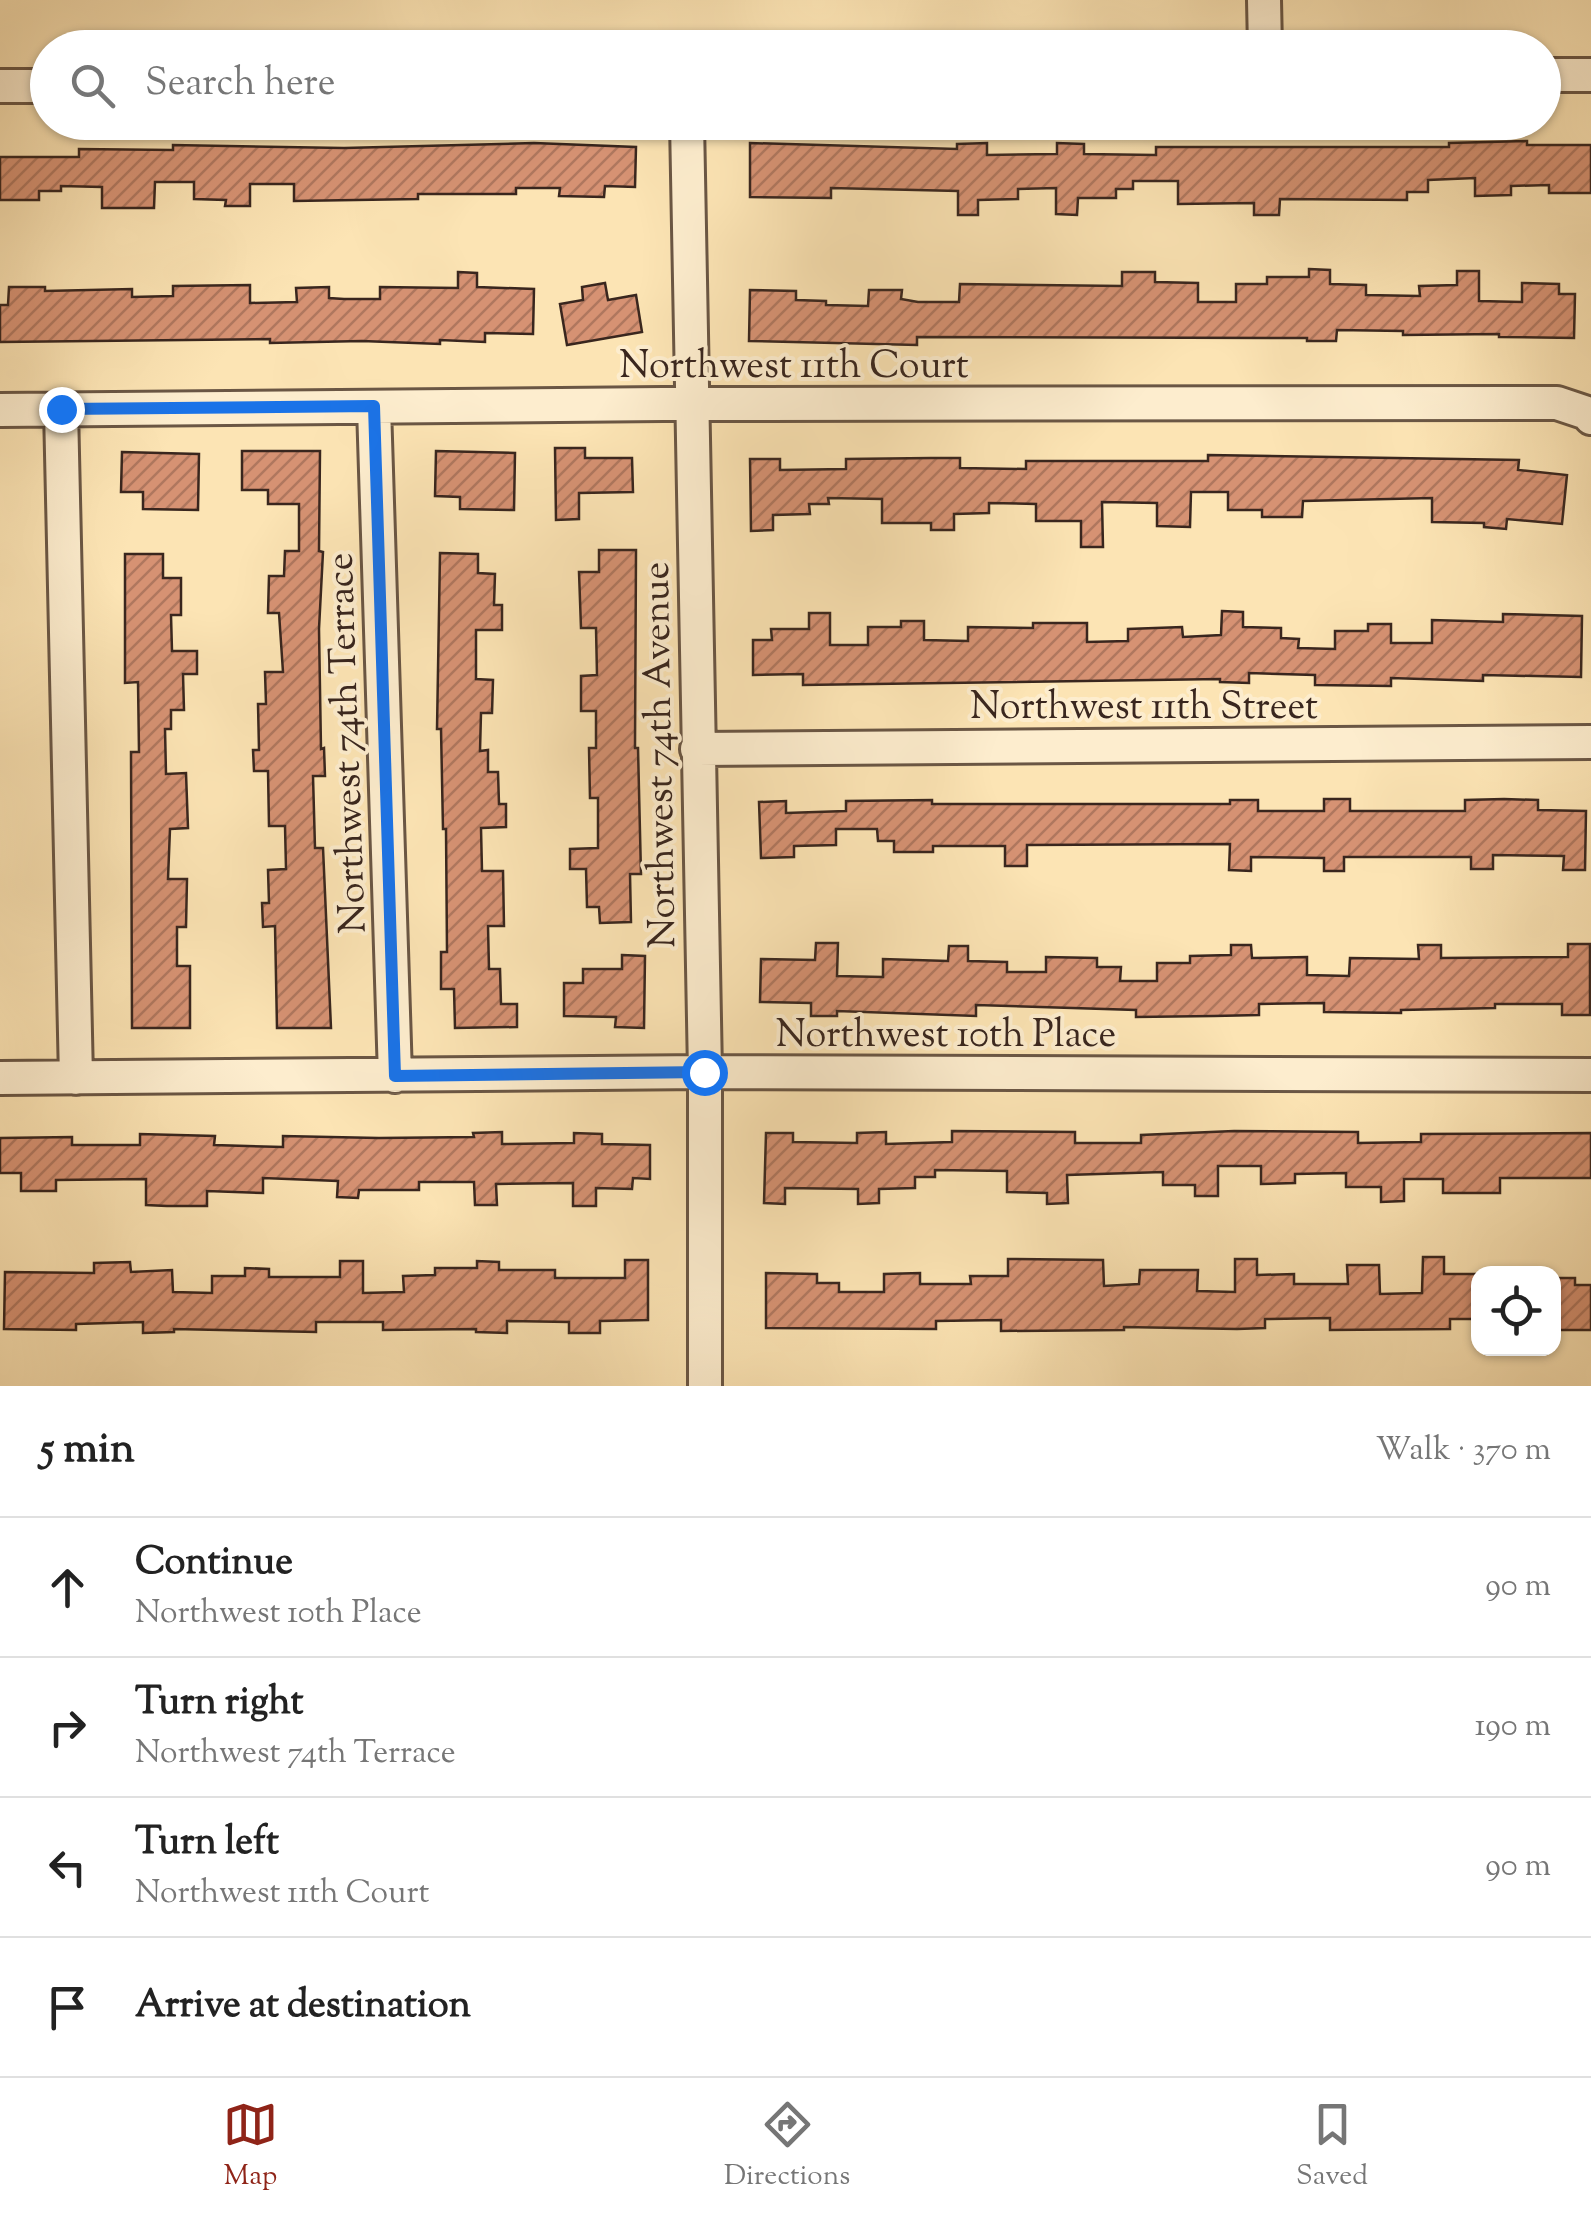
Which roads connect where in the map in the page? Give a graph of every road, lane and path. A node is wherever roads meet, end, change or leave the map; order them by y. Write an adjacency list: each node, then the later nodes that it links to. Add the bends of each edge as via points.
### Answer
1 (1264, 0): 2 (street)
2 (1265, 30)
3 (1561, 75): 4 (street)
4 (1591, 75)
5 (0, 86): 6 (street)
6 (30, 86)
7 (687, 140): 8 (street, Northwest 74th Avenue)
8 (693, 404): 9 (street, Northwest 11th Court); 12 (street, Northwest 11th Court, via 1556,403); 14 (street, Northwest 74th Avenue)
9 (374, 406): 10 (street, Northwest 11th Court); 17 (street, Northwest 74th Terrace)
10 (61, 409): 11 (street, Northwest 11th Court); 19 (street)
11 (0, 410)
12 (1589, 416)
13 (1591, 742): 14 (street, Northwest 11th Street)
14 (697, 749): 15 (street, Northwest 74th Avenue)
15 (704, 1072): 16 (street, Northwest 10th Place); 17 (street, Northwest 10th Place); 20 (street, Northwest 74th Avenue)
16 (1591, 1075)
17 (395, 1076): 19 (street, Northwest 10th Place)
18 (0, 1078): 19 (street, Northwest 10th Place)
19 (76, 1078)
20 (704, 1386)

